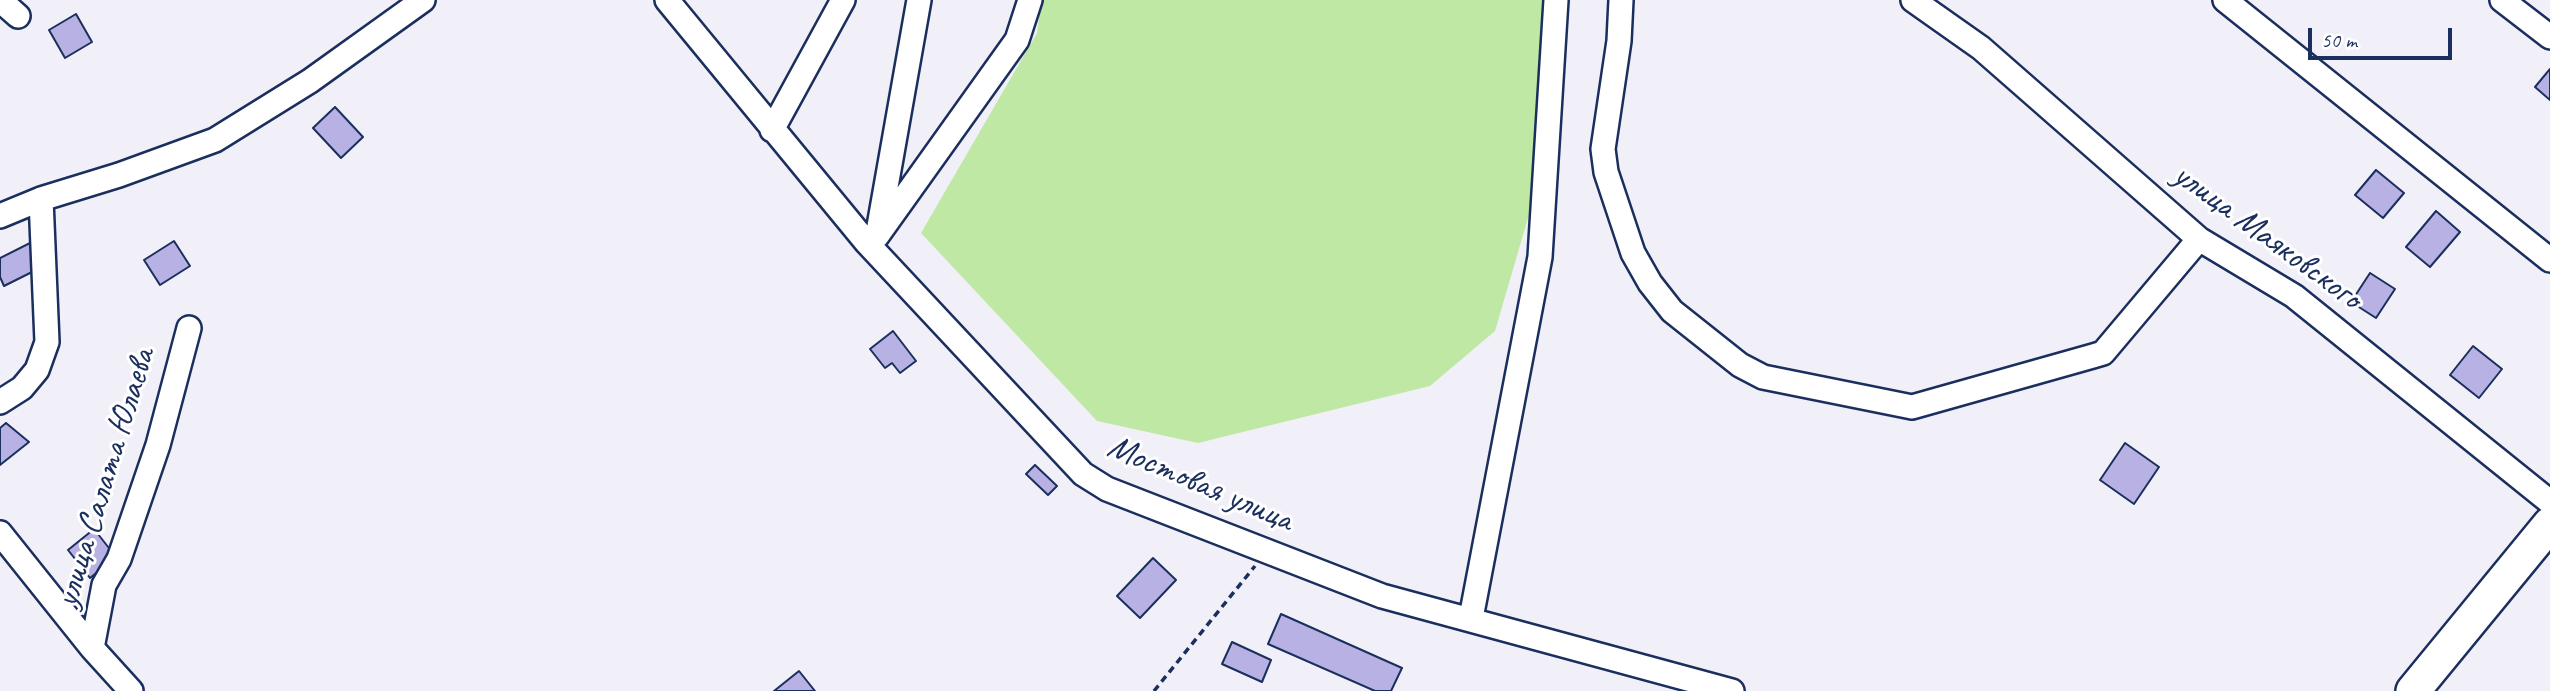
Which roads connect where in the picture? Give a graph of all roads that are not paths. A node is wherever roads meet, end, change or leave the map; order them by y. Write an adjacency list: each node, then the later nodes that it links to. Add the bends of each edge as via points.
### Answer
1 (0, 0): 12 (street)
2 (423, 0): 15 (street, via 310,81 215,140 119,176)
3 (667, 0): 14 (street, Мостовая улица)
4 (843, 0): 14 (street)
5 (919, 0): 18 (street)
6 (1030, 0): 18 (street, via 1017,40)
7 (1556, 0): 24 (street, via 1540,257)
8 (1621, 0): 17 (street, via 1603,149 1633,253 1672,311 1709,343 1763,377 1912,407 2103,353)
9 (1913, 0): 17 (street, улица Маяковского, via 1981,48)
10 (2225, 0): 19 (street)
11 (2502, 0): 13 (street)
12 (18, 16)
13 (2550, 37)
14 (772, 130): 18 (street, Мостовая улица)
15 (41, 198): 16 (street); 21 (street, via 47,342 37,370)
16 (0, 216)
17 (2199, 239): 22 (street, улица Маяковского, via 2294,296)
18 (872, 240): 24 (street, Мостовая улица, via 1083,474 1107,489 1382,596)
19 (2550, 260)
20 (188, 328): 25 (street, улица Салата Юлаева, via 158,445 119,559 104,584)
21 (0, 402)
22 (2549, 523): 28 (main road)
23 (0, 533): 25 (street)
24 (1471, 618): 27 (street, Мостовая улица)
25 (92, 648): 26 (street)
26 (131, 691)
27 (1731, 691)
28 (2413, 691)

